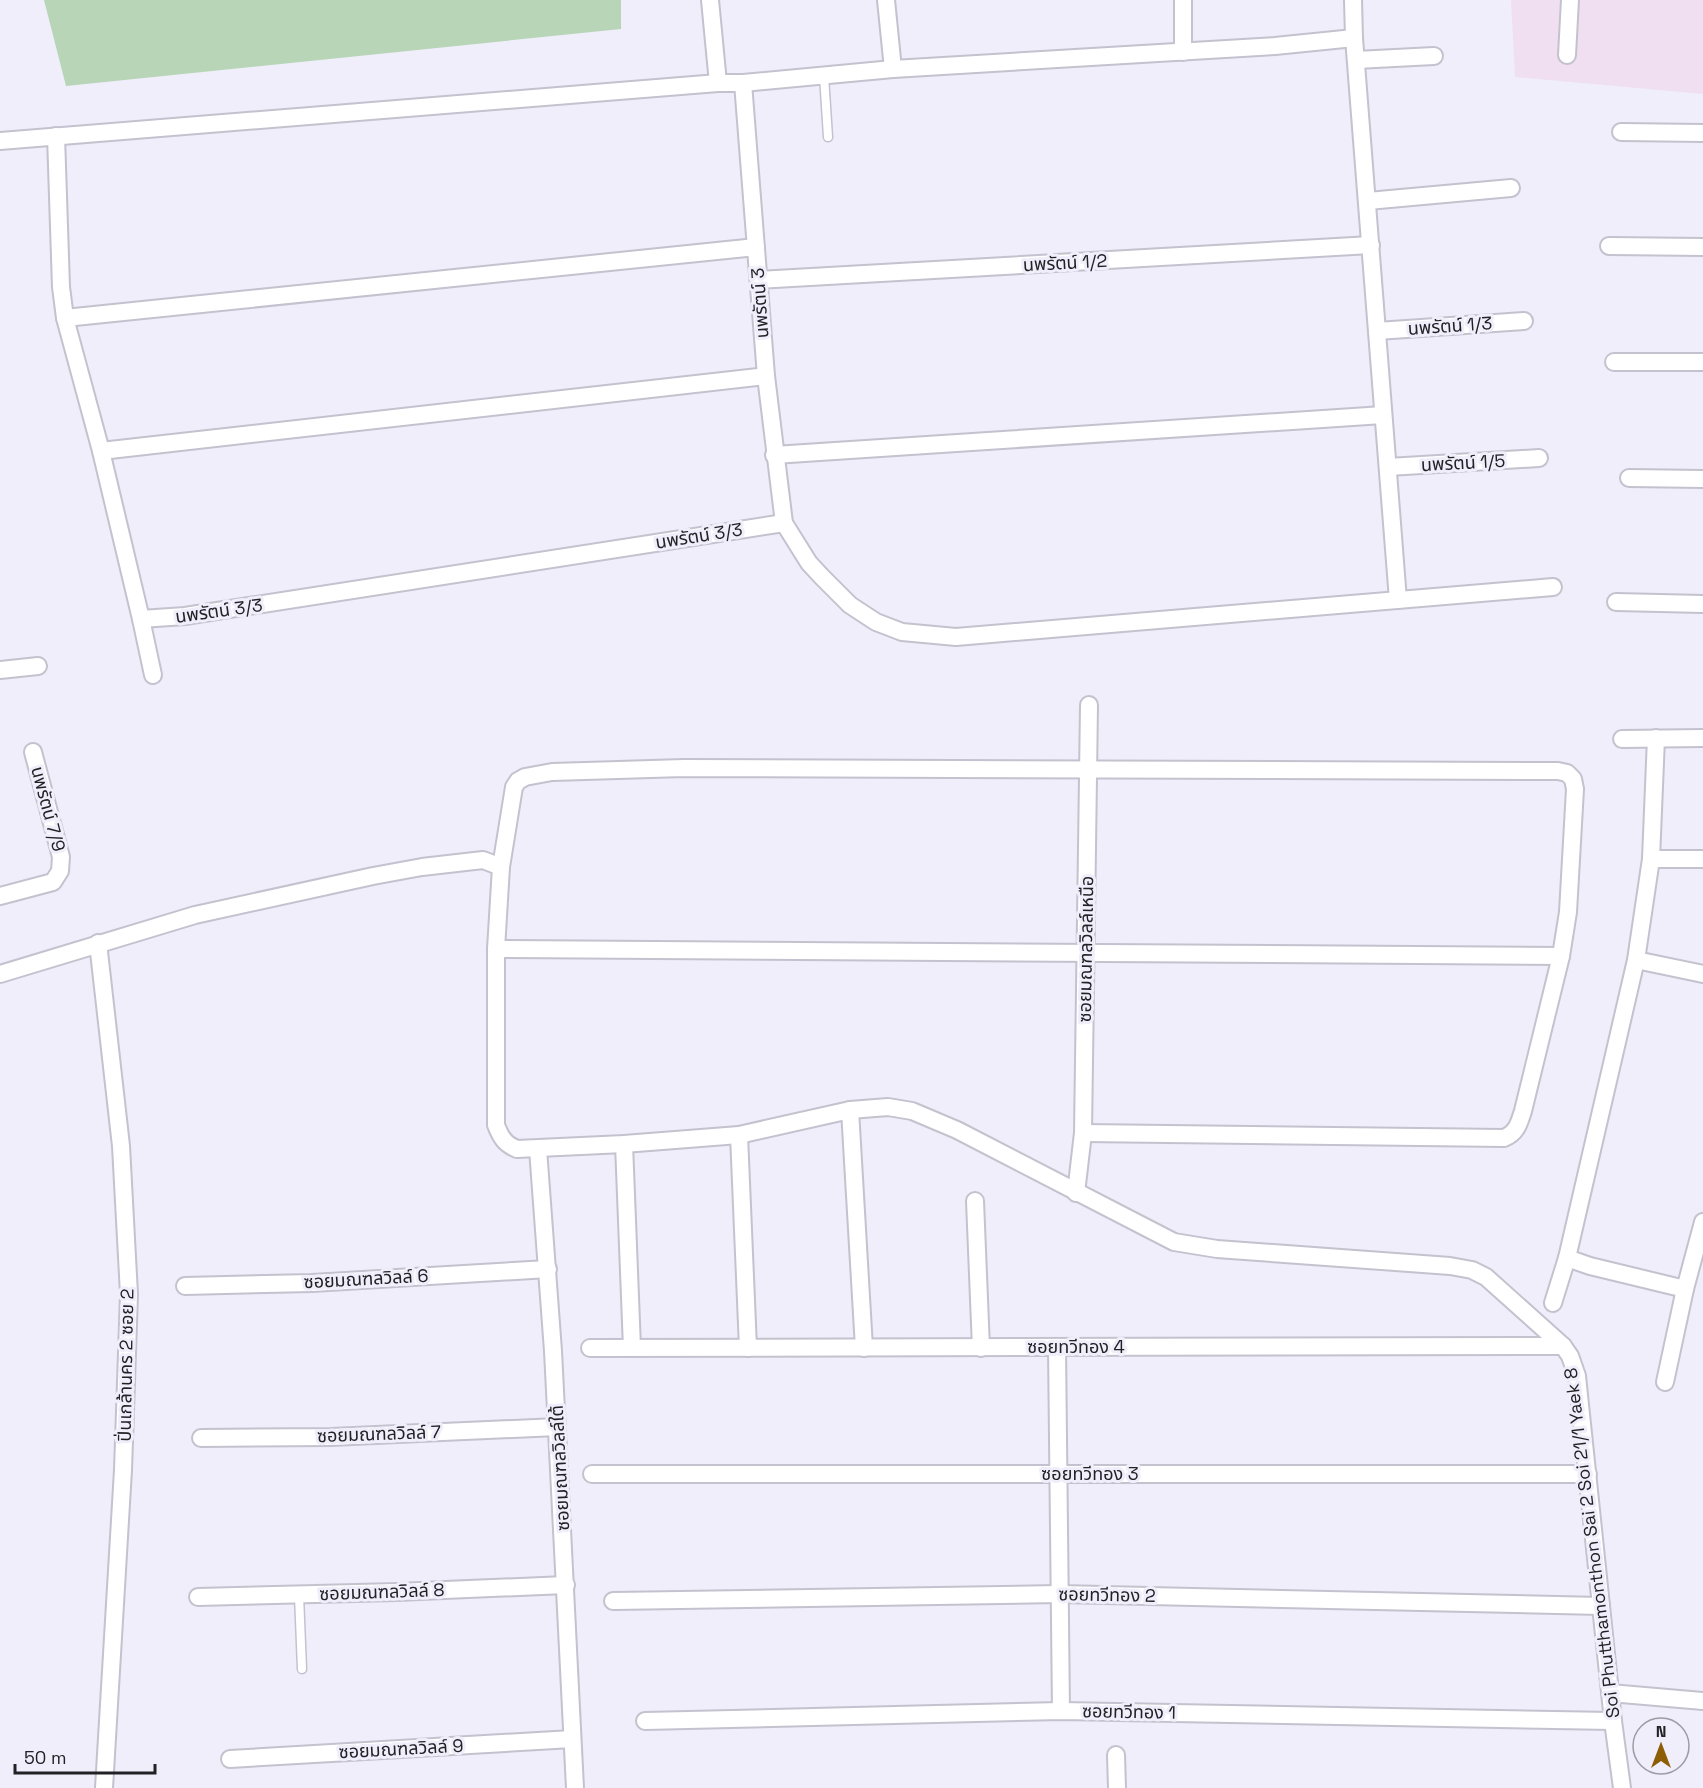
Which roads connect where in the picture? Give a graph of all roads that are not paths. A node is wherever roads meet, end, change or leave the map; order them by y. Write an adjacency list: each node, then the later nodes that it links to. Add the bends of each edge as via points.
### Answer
1 (710, 0): 13 (street)
2 (886, 0): 11 (street)
3 (1182, 0): 7 (street)
4 (1353, 0): 6 (street)
5 (1570, 0): 8 (street)
6 (1354, 38): 7 (street); 10 (street)
7 (1182, 52): 11 (street)
8 (1567, 55)
9 (1434, 56): 10 (street)
10 (1356, 60): 21 (street)
11 (893, 69): 12 (street)
12 (824, 76): 14 (street); 18 (lane)
13 (718, 83): 14 (street); 17 (street)
14 (743, 83): 24 (street, นพรัตน์ 3)
15 (1621, 132): 16 (street)
16 (1703, 133)
17 (56, 136): 19 (street); 27 (street)
18 (828, 137)
19 (0, 141)
20 (1511, 188): 21 (street)
21 (1368, 201): 22 (street)
22 (1371, 245): 26 (street, นพรัตน์ 1/2); 29 (street)
23 (1609, 246): 25 (street)
24 (756, 247): 26 (street, นพรัตน์ 3); 27 (street)
25 (1703, 247)
26 (759, 280): 32 (street, นพรัตน์ 3)
27 (65, 318): 34 (street)
28 (1524, 321): 29 (street, นพรัตน์ 1/3)
29 (1377, 331): 33 (street)
30 (1614, 362): 31 (street)
31 (1703, 362)
32 (766, 376): 34 (street); 35 (street, นพรัตน์ 3)
33 (1383, 415): 35 (street); 37 (street)
34 (101, 451): 45 (street)
35 (774, 455): 40 (street, นพรัตน์ 3)
36 (1539, 458): 37 (street, นพรัตน์ 1/5)
37 (1388, 467): 42 (street)
38 (1629, 478): 39 (street)
39 (1703, 479)
40 (784, 523): 42 (street, via 809,563 850,605 876,622 902,632 956,637); 45 (street, นพรัตน์ 3/3)
41 (1552, 587): 42 (street)
42 (1398, 600)
43 (1616, 602): 44 (street)
44 (1703, 603)
45 (141, 620): 48 (street)
46 (38, 666): 47 (street)
47 (0, 670)
48 (153, 675)
49 (1089, 705): 54 (street, ซอยมณฑลวิลล์เหนือ)
50 (1656, 738): 51 (street); 52 (street); 55 (street)
51 (1703, 738)
52 (1622, 739)
53 (33, 752): 58 (street, นพรัตน์ 7/9, via 61,857 60,871 52,882)
54 (1088, 770): 57 (street, Soi Phutthamonthon Sai 2 Soi 21/1 Yaek 8, via 684,768 536,774 518,781 514,787); 61 (street, ซอยมณฑลวิลล์เหนือ); 62 (street, via 1567,773 1575,789 1575,822)
55 (1651, 859): 56 (street); 63 (street)
56 (1703, 859)
57 (501, 867): 59 (street, via 483,860 412,868 195,915); 60 (street, Soi Phutthamonthon Sai 2 Soi 21/1 Yaek 8)
58 (0, 896)
59 (98, 943): 64 (street); 107 (street, ปิ่นเกล้านคร 2 ซอย 2, via 121,1146 129,1294)
60 (496, 949): 61 (street); 70 (street, Soi Phutthamonthon Sai 2 Soi 21/1 Yaek 8, via 496,1125 508,1145)
61 (1086, 954): 62 (street); 67 (street, ซอยมณฑลวิลล์เหนือ)
62 (1561, 956): 67 (street, via 1523,1110 1512,1135 1504,1138)
63 (1636, 960): 65 (street); 74 (street)
64 (0, 974)
65 (1703, 974)
66 (850, 1110): 68 (street, Soi Phutthamonthon Sai 2 Soi 21/1 Yaek 8); 71 (street, Soi Phutthamonthon Sai 2 Soi 21/1 Yaek 8, via 888,1107 912,1111 957,1130); 84 (street)
67 (1083, 1133): 71 (street, ซอยมณฑลวิลล์เหนือ)
68 (739, 1135): 69 (street, Soi Phutthamonthon Sai 2 Soi 21/1 Yaek 8); 83 (street)
69 (624, 1144): 70 (street, Soi Phutthamonthon Sai 2 Soi 21/1 Yaek 8); 82 (street)
70 (538, 1149): 75 (street, ซอยมณฑลวิลล์ใต้)
71 (1076, 1193): 79 (street, Soi Phutthamonthon Sai 2 Soi 21/1 Yaek 8, via 1174,1242 1472,1270 1486,1277)
72 (975, 1201): 85 (street)
73 (1703, 1222): 77 (street)
74 (1567, 1258): 77 (street); 78 (street)
75 (548, 1269): 76 (street, ซอยมณฑลวิลล์ 6); 87 (street, ซอยมณฑลวิลล์ใต้)
76 (185, 1286)
77 (1685, 1288): 86 (street)
78 (1553, 1303)
79 (1563, 1346): 80 (street, ซอยทวีทอง 4); 91 (street, Soi Phutthamonthon Sai 2 Soi 21/1 Yaek 8, via 1577,1376)
80 (1057, 1347): 85 (street, ซอยทวีทอง 4); 90 (street)
81 (590, 1348): 82 (street, ซอยทวีทอง 4)
82 (632, 1348): 83 (street, ซอยทวีทอง 4)
83 (748, 1348): 84 (street, ซอยทวีทอง 4)
84 (864, 1348): 85 (street, ซอยทวีทอง 4)
85 (981, 1348)
86 (1665, 1382)
87 (557, 1427): 88 (street, ซอยมณฑลวิลล์ 7, via 331,1437); 92 (street, ซอยมณฑลวิลล์ใต้)
88 (201, 1438)
89 (592, 1474): 90 (street, ซอยทวีทอง 3)
90 (1058, 1474): 91 (street, ซอยทวีทอง 3); 93 (street)
91 (1588, 1474): 97 (street, Soi Phutthamonthon Sai 2 Soi 21/1 Yaek 8)
92 (566, 1585): 94 (street, ซอยมณฑลวิลล์ 8); 104 (street, ซอยมณฑลวิลล์ใต้)
93 (1059, 1594): 96 (street, ซอยทวีทอง 2); 97 (street, ซอยทวีทอง 2); 101 (street)
94 (299, 1595): 95 (street, ซอยมณฑลวิลล์ 8); 98 (lane)
95 (198, 1597)
96 (613, 1601)
97 (1601, 1606): 99 (street, Soi Phutthamonthon Sai 2 Soi 21/1 Yaek 8)
98 (302, 1669)
99 (1611, 1693): 100 (street); 103 (street, Soi Phutthamonthon Sai 2 Soi 21/1 Yaek 8)
100 (1703, 1701)
101 (1061, 1711): 102 (street, ซอยทวีทอง 1); 103 (street, ซอยทวีทอง 1)
102 (645, 1721)
103 (1613, 1721): 110 (street, Soi Phutthamonthon Sai 2 Soi 21/1 Yaek 8)
104 (572, 1739): 106 (street, ซอยมณฑลวิลล์ 9); 108 (street, ซอยมณฑลวิลล์ใต้)
105 (1116, 1755): 109 (street)
106 (230, 1760)
107 (104, 1788)
108 (575, 1788)
109 (1117, 1788)
110 (1622, 1788)

